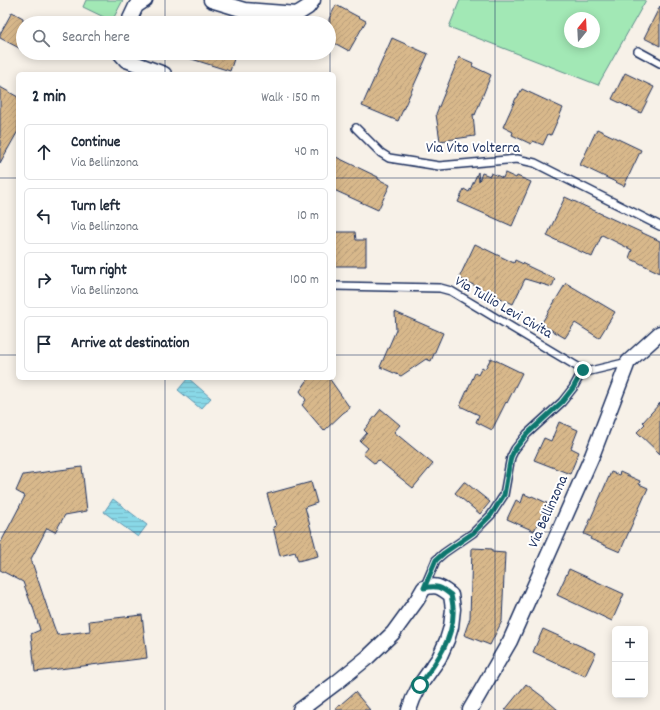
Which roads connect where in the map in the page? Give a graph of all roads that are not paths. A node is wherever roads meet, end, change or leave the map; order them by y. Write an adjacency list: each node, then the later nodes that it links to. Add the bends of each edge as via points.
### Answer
1 (145, 0): 4 (street, via 136,6)
2 (211, 0): 3 (street, via 244,10 297,14)
3 (313, 0)
4 (131, 16)
5 (638, 51): 7 (lane)
6 (126, 60): 8 (street)
7 (660, 63)
8 (159, 72)
9 (356, 128): 10 (lane, Via Vito Volterra, via 389,158 439,166 517,159 535,164)
10 (660, 226)
11 (336, 286): 14 (lane, Via Tullio Levi Civita, via 440,288 451,291)
12 (660, 332): 13 (street, Via Bellinzona)
13 (628, 362): 14 (lane, via 590,371); 18 (street, Via Bellinzona, via 592,456 510,641)
14 (583, 370): 15 (lane, via 562,402 527,434 515,449 511,457 504,495 491,515 473,533 436,560)
15 (424, 588): 16 (street, via 393,633 368,657); 17 (street, via 441,588 451,595 451,627 439,658 420,685)
16 (300, 710)
17 (410, 710)
18 (470, 710)

